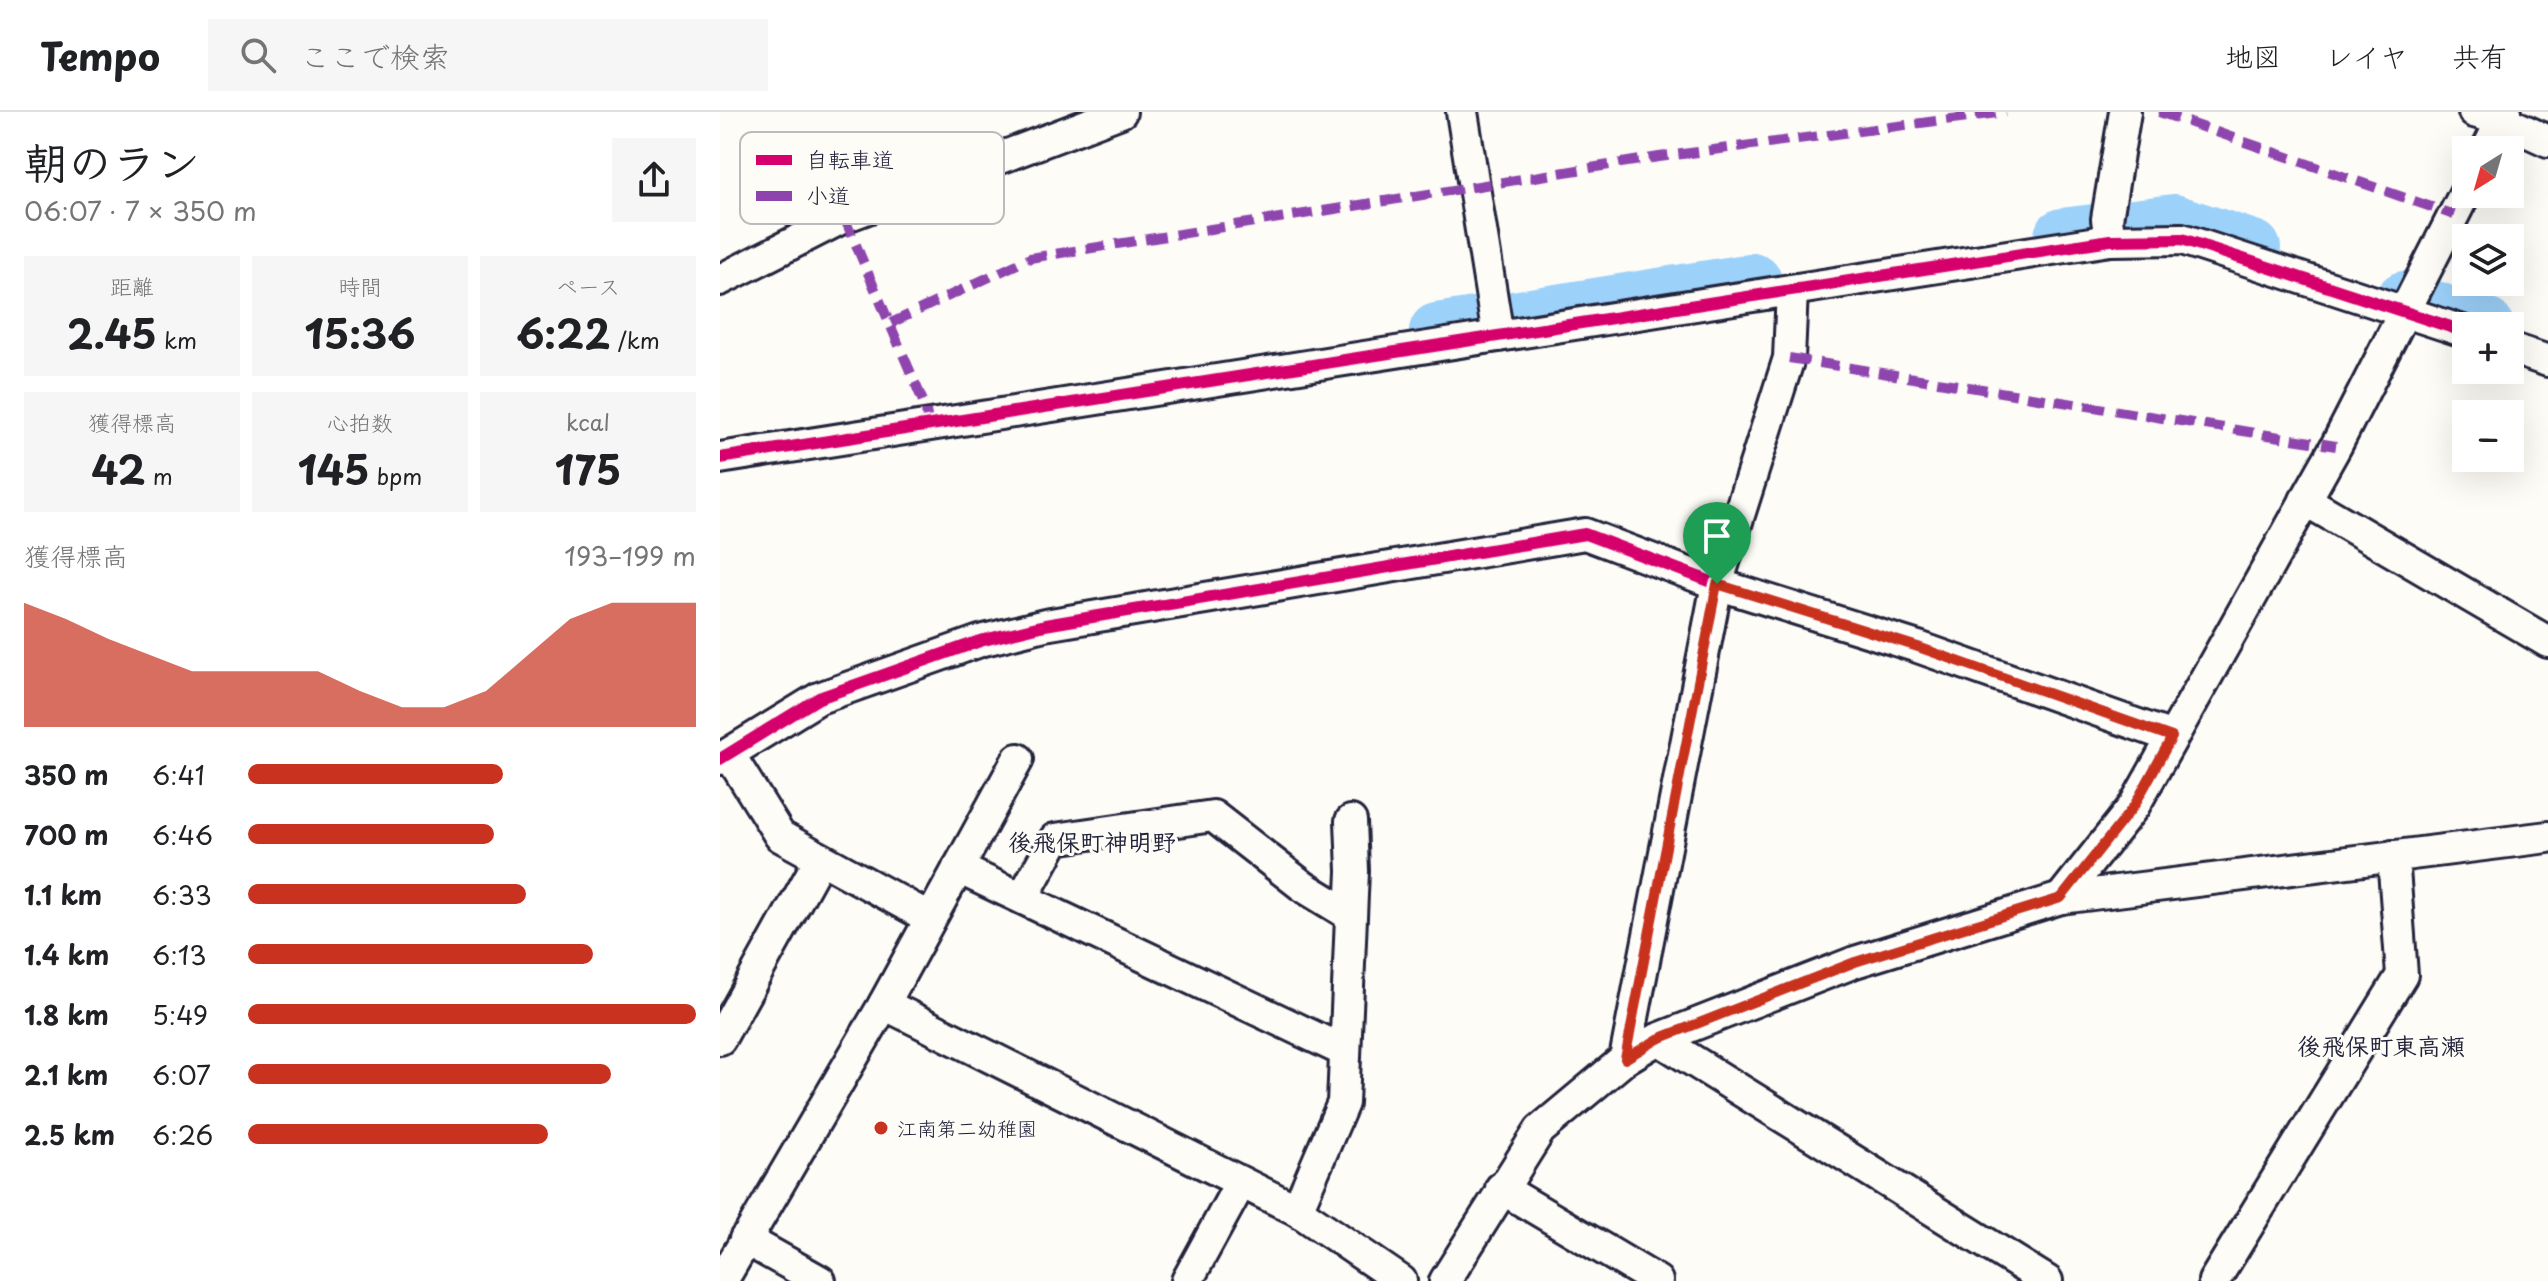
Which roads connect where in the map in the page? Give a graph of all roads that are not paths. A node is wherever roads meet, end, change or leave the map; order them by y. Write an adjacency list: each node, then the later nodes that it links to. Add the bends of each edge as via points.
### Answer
1 (1121, 112): 7 (street)
2 (1462, 112): 15 (street)
3 (2125, 112): 10 (street)
4 (2494, 115): 5 (street); 6 (street)
5 (2490, 136)
6 (2548, 141)
7 (1004, 156)
8 (2457, 208): 13 (street)
9 (830, 224): 11 (street)
10 (2109, 231): 12 (street); 13 (street, via 2182,239)
11 (720, 280)
12 (1792, 290): 15 (street); 20 (street, via 1789,358)
13 (2409, 304): 14 (street); 19 (street)
14 (2452, 325)
15 (1497, 326): 18 (street)
16 (2524, 353): 17 (street)
17 (2548, 361)
18 (720, 458)
19 (2305, 500): 21 (street); 22 (street)
20 (1717, 584): 22 (street, via 1918,647); 23 (street, via 1585,534 1045,625 980,641 819,698); 38 (street)
21 (2548, 642)
22 (2172, 737): 31 (street, via 2134,806)
23 (724, 756): 28 (street, via 780,836)
24 (1018, 759): 29 (street)
25 (1351, 821): 32 (street)
26 (2548, 837): 27 (street)
27 (2393, 856): 31 (street); 50 (street, via 2402,975)
28 (820, 859): 33 (street); 35 (street)
29 (958, 868): 30 (street); 33 (street)
30 (1023, 897): 32 (street, via 1055,839 1213,816 1304,887); 37 (street)
31 (2061, 898): 36 (street, via 1855,962)
32 (1350, 915): 37 (street)
33 (930, 918): 34 (street)
34 (884, 1004): 39 (street); 42 (street)
35 (720, 1039)
36 (1658, 1039): 38 (street); 49 (street)
37 (1344, 1051): 41 (street, via 1343,1103)
38 (1625, 1059): 40 (street, via 1540,1130)
39 (1240, 1184): 41 (street); 45 (street)
40 (1501, 1188): 47 (street); 48 (street)
41 (1297, 1210): 46 (street)
42 (736, 1239): 43 (street); 44 (street)
43 (722, 1281)
44 (820, 1281)
45 (1187, 1281)
46 (1401, 1281)
47 (1445, 1281)
48 (1657, 1281)
49 (2047, 1281)
50 (2214, 1281)

